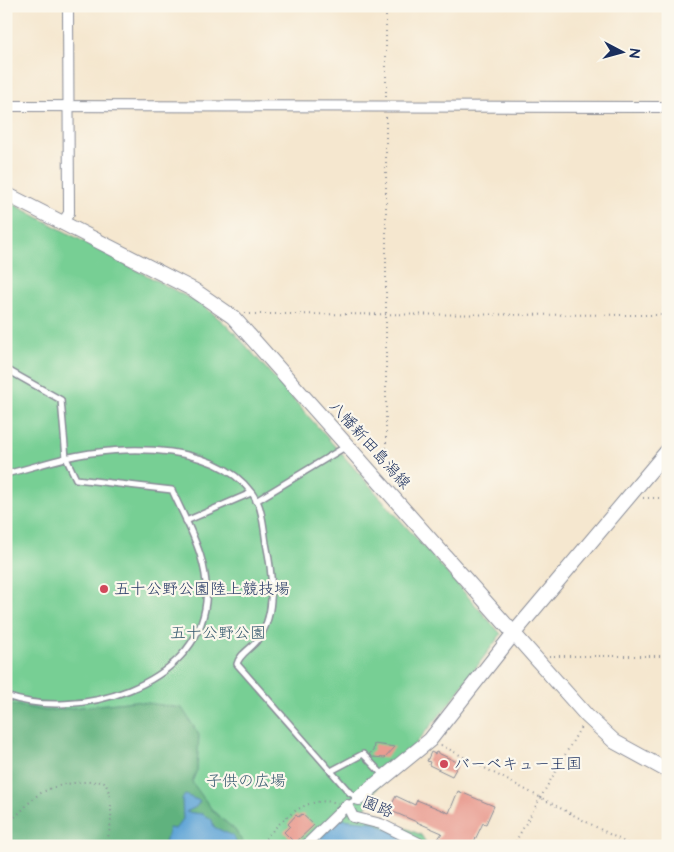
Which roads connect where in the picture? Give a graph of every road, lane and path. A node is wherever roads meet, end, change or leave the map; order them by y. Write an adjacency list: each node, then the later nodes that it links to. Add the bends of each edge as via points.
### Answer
1 (68, 6): 4 (street)
2 (386, 6): 5 (path)
3 (6, 106): 4 (street)
4 (68, 106): 5 (street); 8 (street, via 69,213)
5 (386, 106): 6 (street); 9 (path)
6 (668, 107)
7 (6, 194): 8 (main road, 八幡新田島潟線)
8 (63, 222): 11 (main road, 八幡新田島潟線, via 194,290)
9 (386, 315): 10 (path); 11 (path, via 244,314); 17 (path, via 386,473)
10 (668, 315)
11 (233, 317): 13 (main road, 八幡新田島潟線)
12 (6, 369): 15 (lane, via 61,400)
13 (348, 445): 17 (main road, 八幡新田島潟線); 21 (lane)
14 (668, 450): 19 (main road)
15 (66, 458): 16 (lane); 18 (lane, via 107,452 176,451 223,468 241,480); 22 (lane, via 76,479 172,490)
16 (6, 474)
17 (382, 484): 23 (main road, 八幡新田島潟線)
18 (251, 493): 21 (lane); 22 (lane)
19 (629, 498): 20 (path); 23 (main road)
20 (668, 498)
21 (256, 500): 29 (lane, via 271,571 271,600 265,630 237,664)
22 (186, 521): 26 (lane, via 206,575 206,603 190,644 176,662 141,685 113,697 47,704 18,701)
23 (514, 633): 25 (main road, 八幡新田島潟線); 28 (main road)
24 (668, 656): 25 (path, via 547,656)
25 (537, 659): 27 (main road, 八幡新田島潟線)
26 (6, 696)
27 (587, 716): 30 (main road, 八幡新田島潟線, via 615,742); 32 (path)
28 (430, 740): 31 (main road); 32 (path)
29 (331, 771): 31 (lane, via 363,754); 33 (lane, via 350,793)
30 (668, 771)
31 (385, 777): 33 (main road)
32 (540, 796): 39 (path); 40 (path)
33 (353, 802): 36 (path, via 310,803 296,809); 37 (street, 園路); 38 (street, 園路, via 352,817 380,824)
34 (6, 822): 35 (path, via 32,799 48,790 104,782 110,789 111,823)
35 (104, 846)
36 (259, 846)
37 (305, 846)
38 (425, 846)
39 (513, 846)
40 (632, 846)

